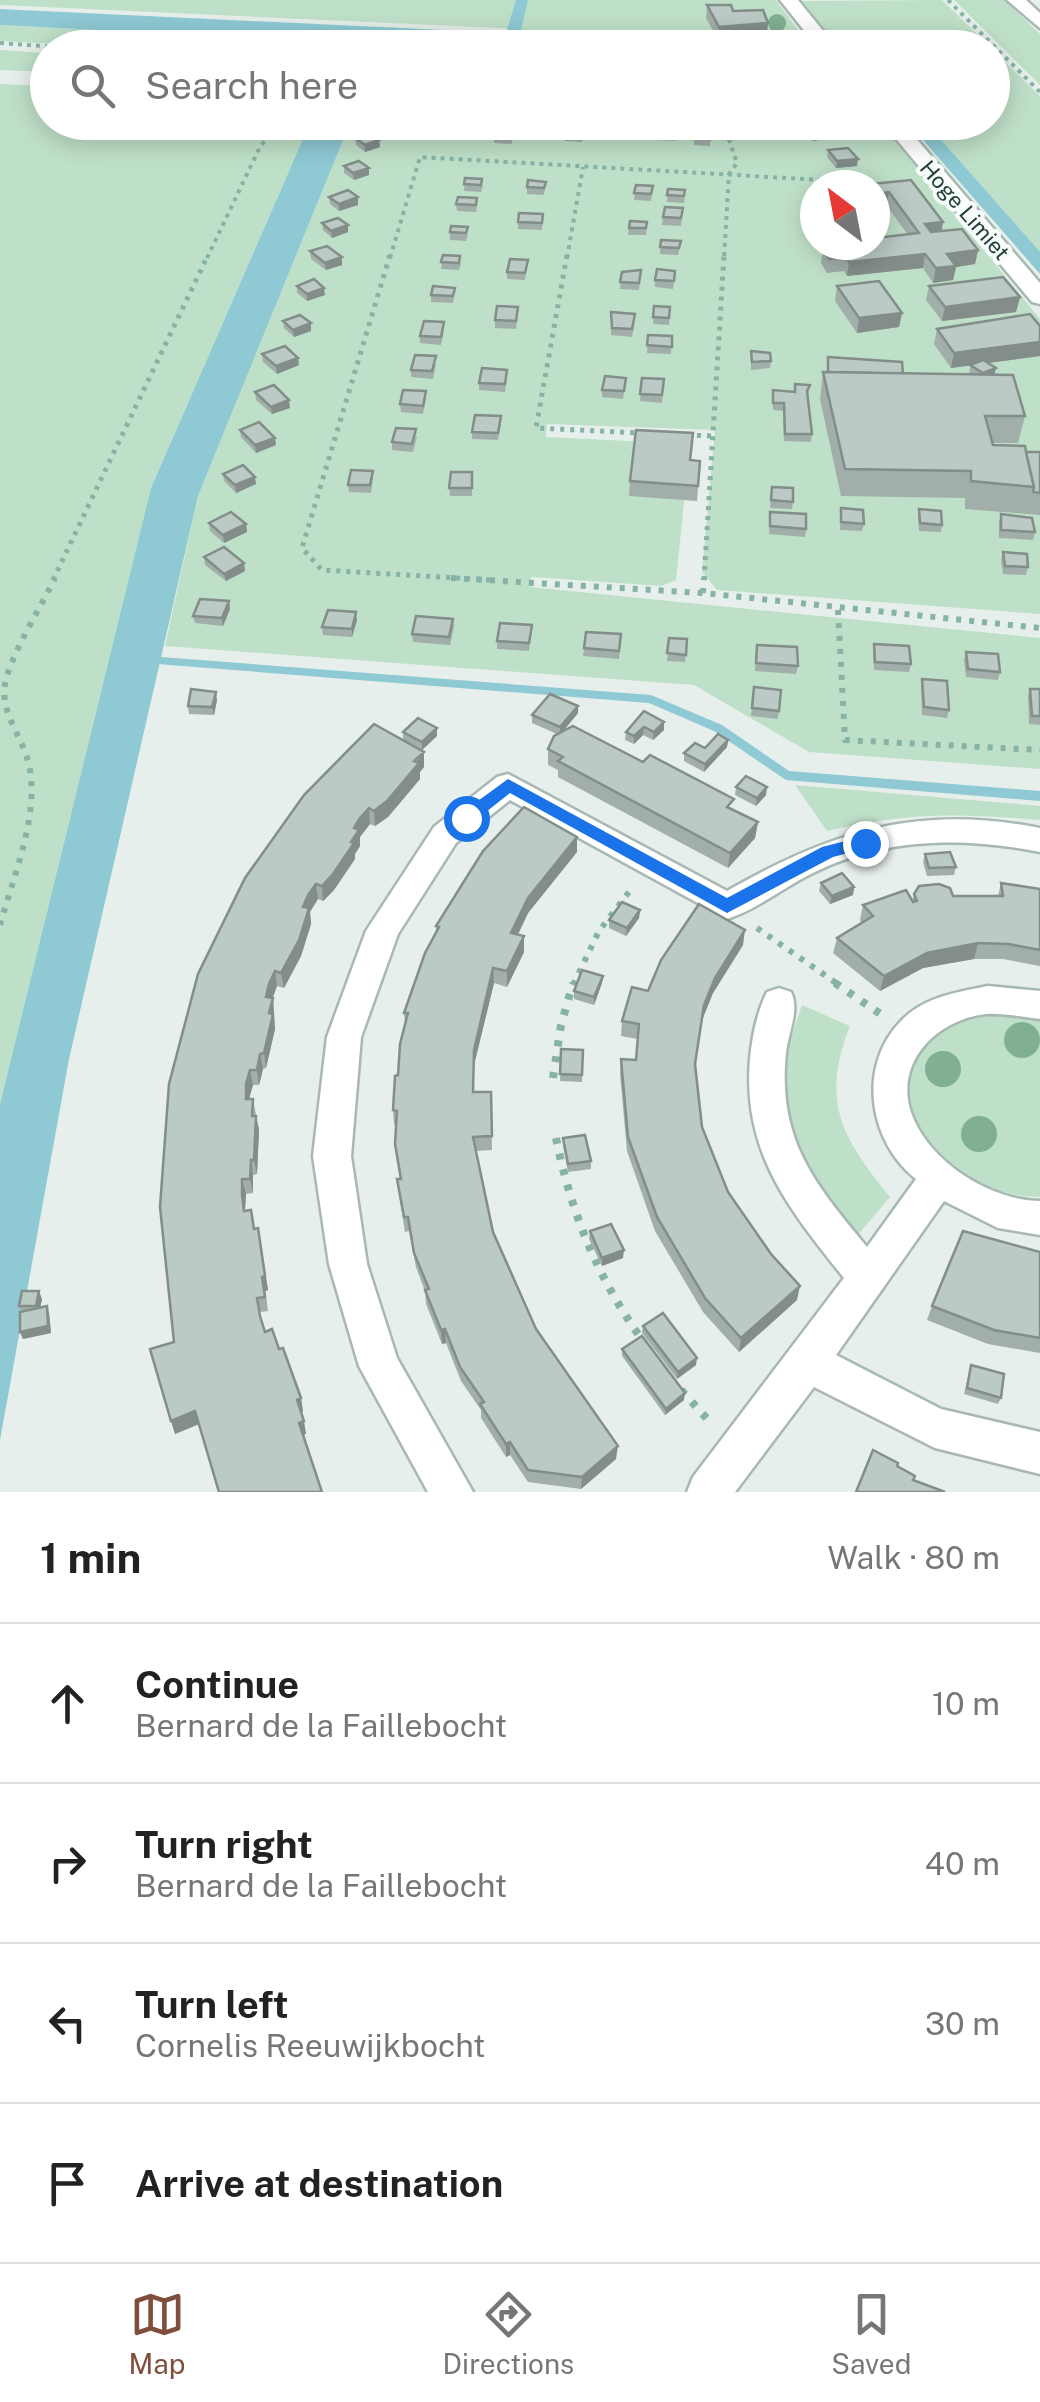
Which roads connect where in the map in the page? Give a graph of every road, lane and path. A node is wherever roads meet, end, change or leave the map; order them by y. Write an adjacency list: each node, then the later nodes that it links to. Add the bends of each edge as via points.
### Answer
1 (789, 0): 5 (street)
2 (948, 0): 6 (path)
3 (1016, 0): 4 (street)
4 (1040, 23)
5 (813, 30)
6 (978, 30)
7 (0, 44): 8 (path)
8 (30, 46)
9 (1010, 62): 10 (path)
10 (1040, 92)
11 (266, 140): 28 (path, via 6,682 4,714 32,773 25,832)
12 (730, 140): 15 (path, via 737,163)
13 (905, 140): 17 (street, Hoge Limiet)
14 (583, 167): 15 (path); 18 (path, via 536,428); 21 (path, via 420,157 302,548 322,570)
15 (728, 174): 16 (path); 20 (path)
16 (800, 178)
17 (1040, 297)
18 (652, 434)
19 (672, 434): 20 (path)
20 (711, 436): 21 (path)
21 (703, 593): 22 (path)
22 (838, 610): 23 (path); 24 (path, via 845,740)
23 (1040, 628)
24 (1040, 750)
25 (1040, 840): 27 (street, via 997,830 902,834 828,852)
26 (653, 865): 27 (street); 32 (path, via 608,913 580,965 558,1026); 42 (street, via 508,785 445,835 382,931 344,1037 332,1156 348,1264 379,1366)
27 (727, 906): 31 (path)
28 (0, 925)
29 (779, 1002): 36 (street, via 765,1051 767,1123 793,1184)
30 (1040, 1005): 31 (street, via 970,1000 935,1011)
31 (908, 1032): 34 (street, via 893,1058 894,1120)
32 (553, 1078)
33 (556, 1138): 37 (path, via 575,1222 604,1282)
34 (938, 1179): 35 (street, via 983,1206); 36 (street)
35 (1040, 1218)
36 (868, 1278): 38 (street)
37 (649, 1348)
38 (808, 1362): 40 (street); 41 (street, via 935,1428)
39 (671, 1377): 40 (path)
40 (740, 1450): 43 (street)
41 (1040, 1454)
42 (452, 1492)
43 (708, 1492)

